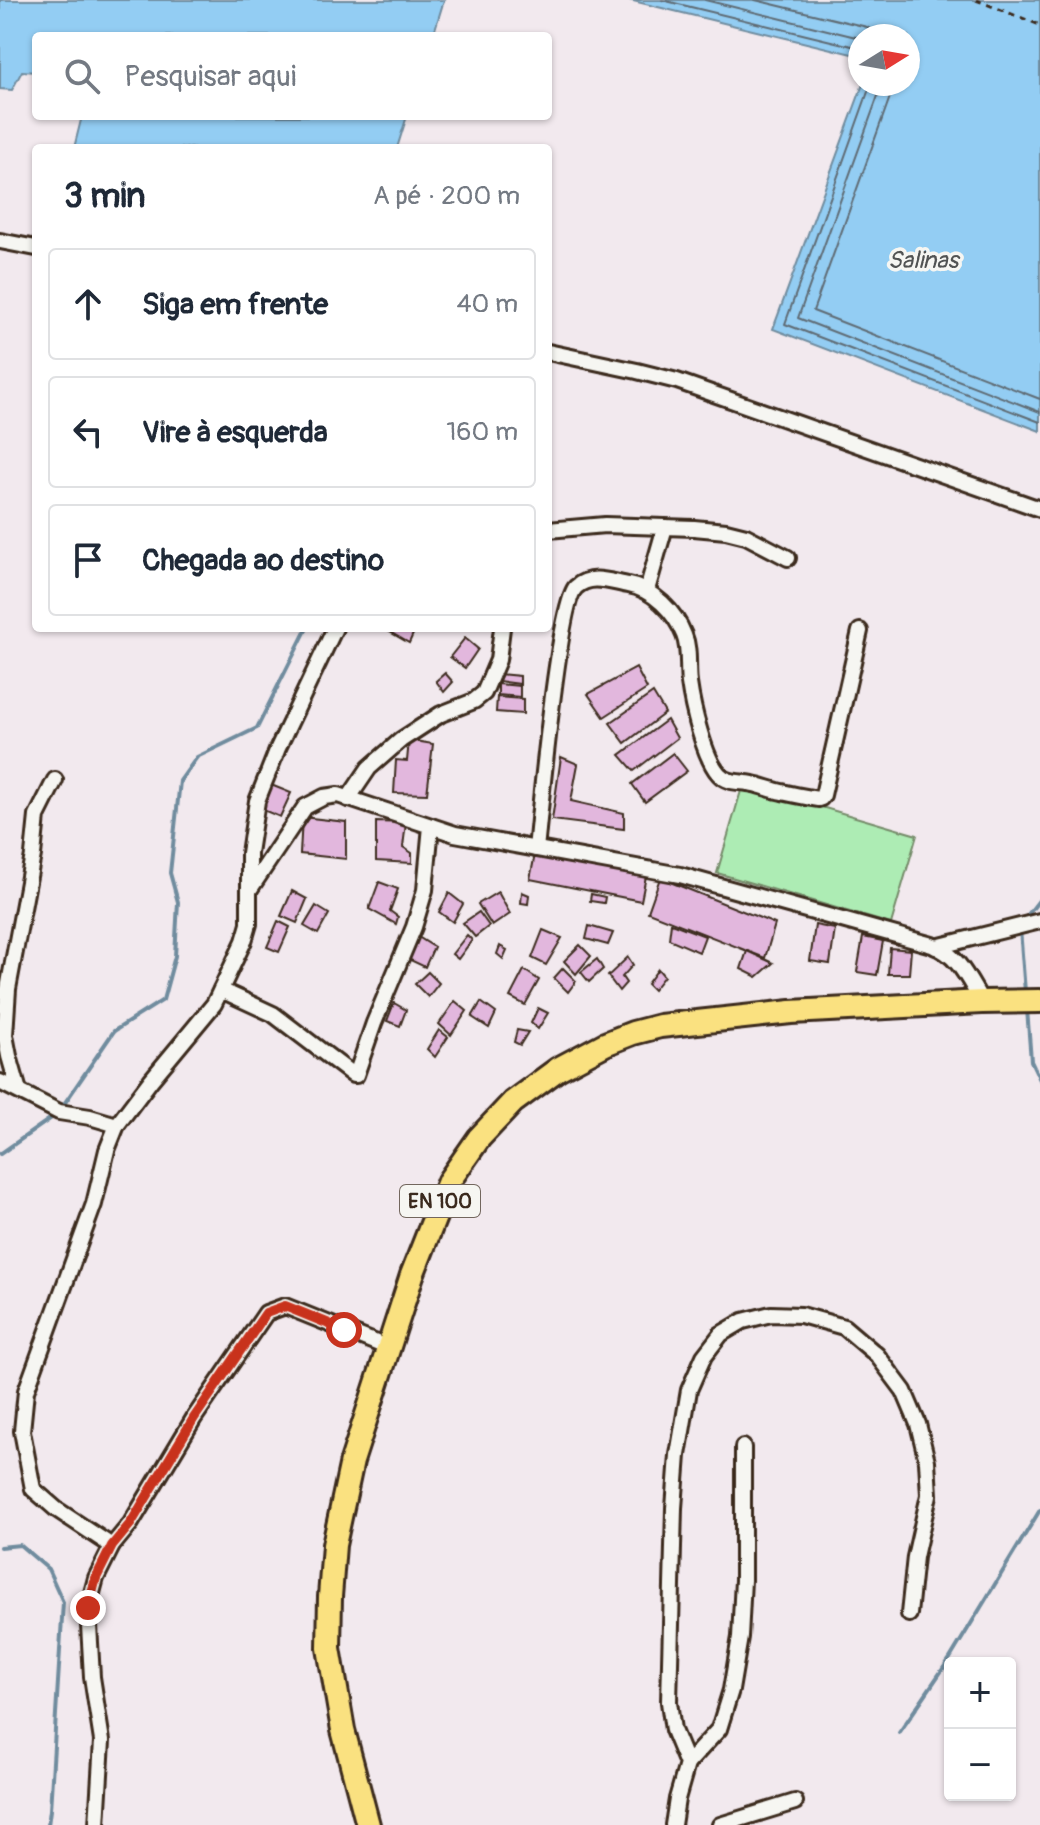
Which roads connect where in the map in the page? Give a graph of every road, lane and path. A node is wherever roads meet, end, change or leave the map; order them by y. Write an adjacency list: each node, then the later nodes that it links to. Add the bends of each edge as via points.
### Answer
1 (976, 0): 2 (path)
2 (1040, 25)
3 (0, 241): 4 (street)
4 (32, 247)
5 (552, 353): 6 (street, via 677,381)
6 (1040, 509)
7 (665, 527): 8 (street); 9 (street, via 746,536); 10 (street)
8 (552, 530)
9 (788, 558)
10 (647, 590): 11 (street, via 678,620 686,640 689,684 713,767 727,780 781,792 818,799 823,795); 17 (street, via 595,579 571,592)
11 (860, 631)
12 (333, 632): 18 (street, via 257,801)
13 (502, 632): 15 (street, via 498,660 484,693 401,740 369,768)
14 (55, 780): 25 (street, via 37,816 8,989 5,1035)
15 (348, 799): 16 (street); 18 (street, via 324,797 305,807)
16 (431, 826): 17 (street); 21 (street, via 425,890 414,927 356,1075 273,1014)
17 (536, 849): 20 (street, via 680,875)
18 (250, 889): 21 (street, via 249,924)
19 (1040, 921): 20 (street)
20 (936, 947): 23 (street, via 956,959)
21 (221, 990): 26 (street)
22 (1040, 1001): 23 (main road, EN 100)
23 (982, 1002): 27 (main road, EN 100, via 791,1012 660,1026 605,1044 558,1069 513,1102 449,1181)
24 (0, 1082): 25 (street)
25 (19, 1091): 26 (street, via 59,1112)
26 (117, 1125): 29 (street, via 26,1391 22,1431 33,1489)
27 (389, 1348): 29 (street, via 285,1306 266,1313); 34 (main road, EN 100, via 352,1461 334,1545 330,1597 329,1648)
28 (743, 1447): 31 (street, via 743,1580 731,1690 719,1729)
29 (112, 1546): 33 (street, via 88,1608 102,1741)
30 (909, 1614): 31 (street, via 929,1495 927,1461 904,1391 877,1355 844,1327 801,1315 771,1314 721,1334 689,1390 678,1455 669,1702)
31 (687, 1764): 35 (street)
32 (795, 1802): 36 (street)
33 (97, 1825)
34 (368, 1825)
35 (673, 1825)
36 (720, 1825)

